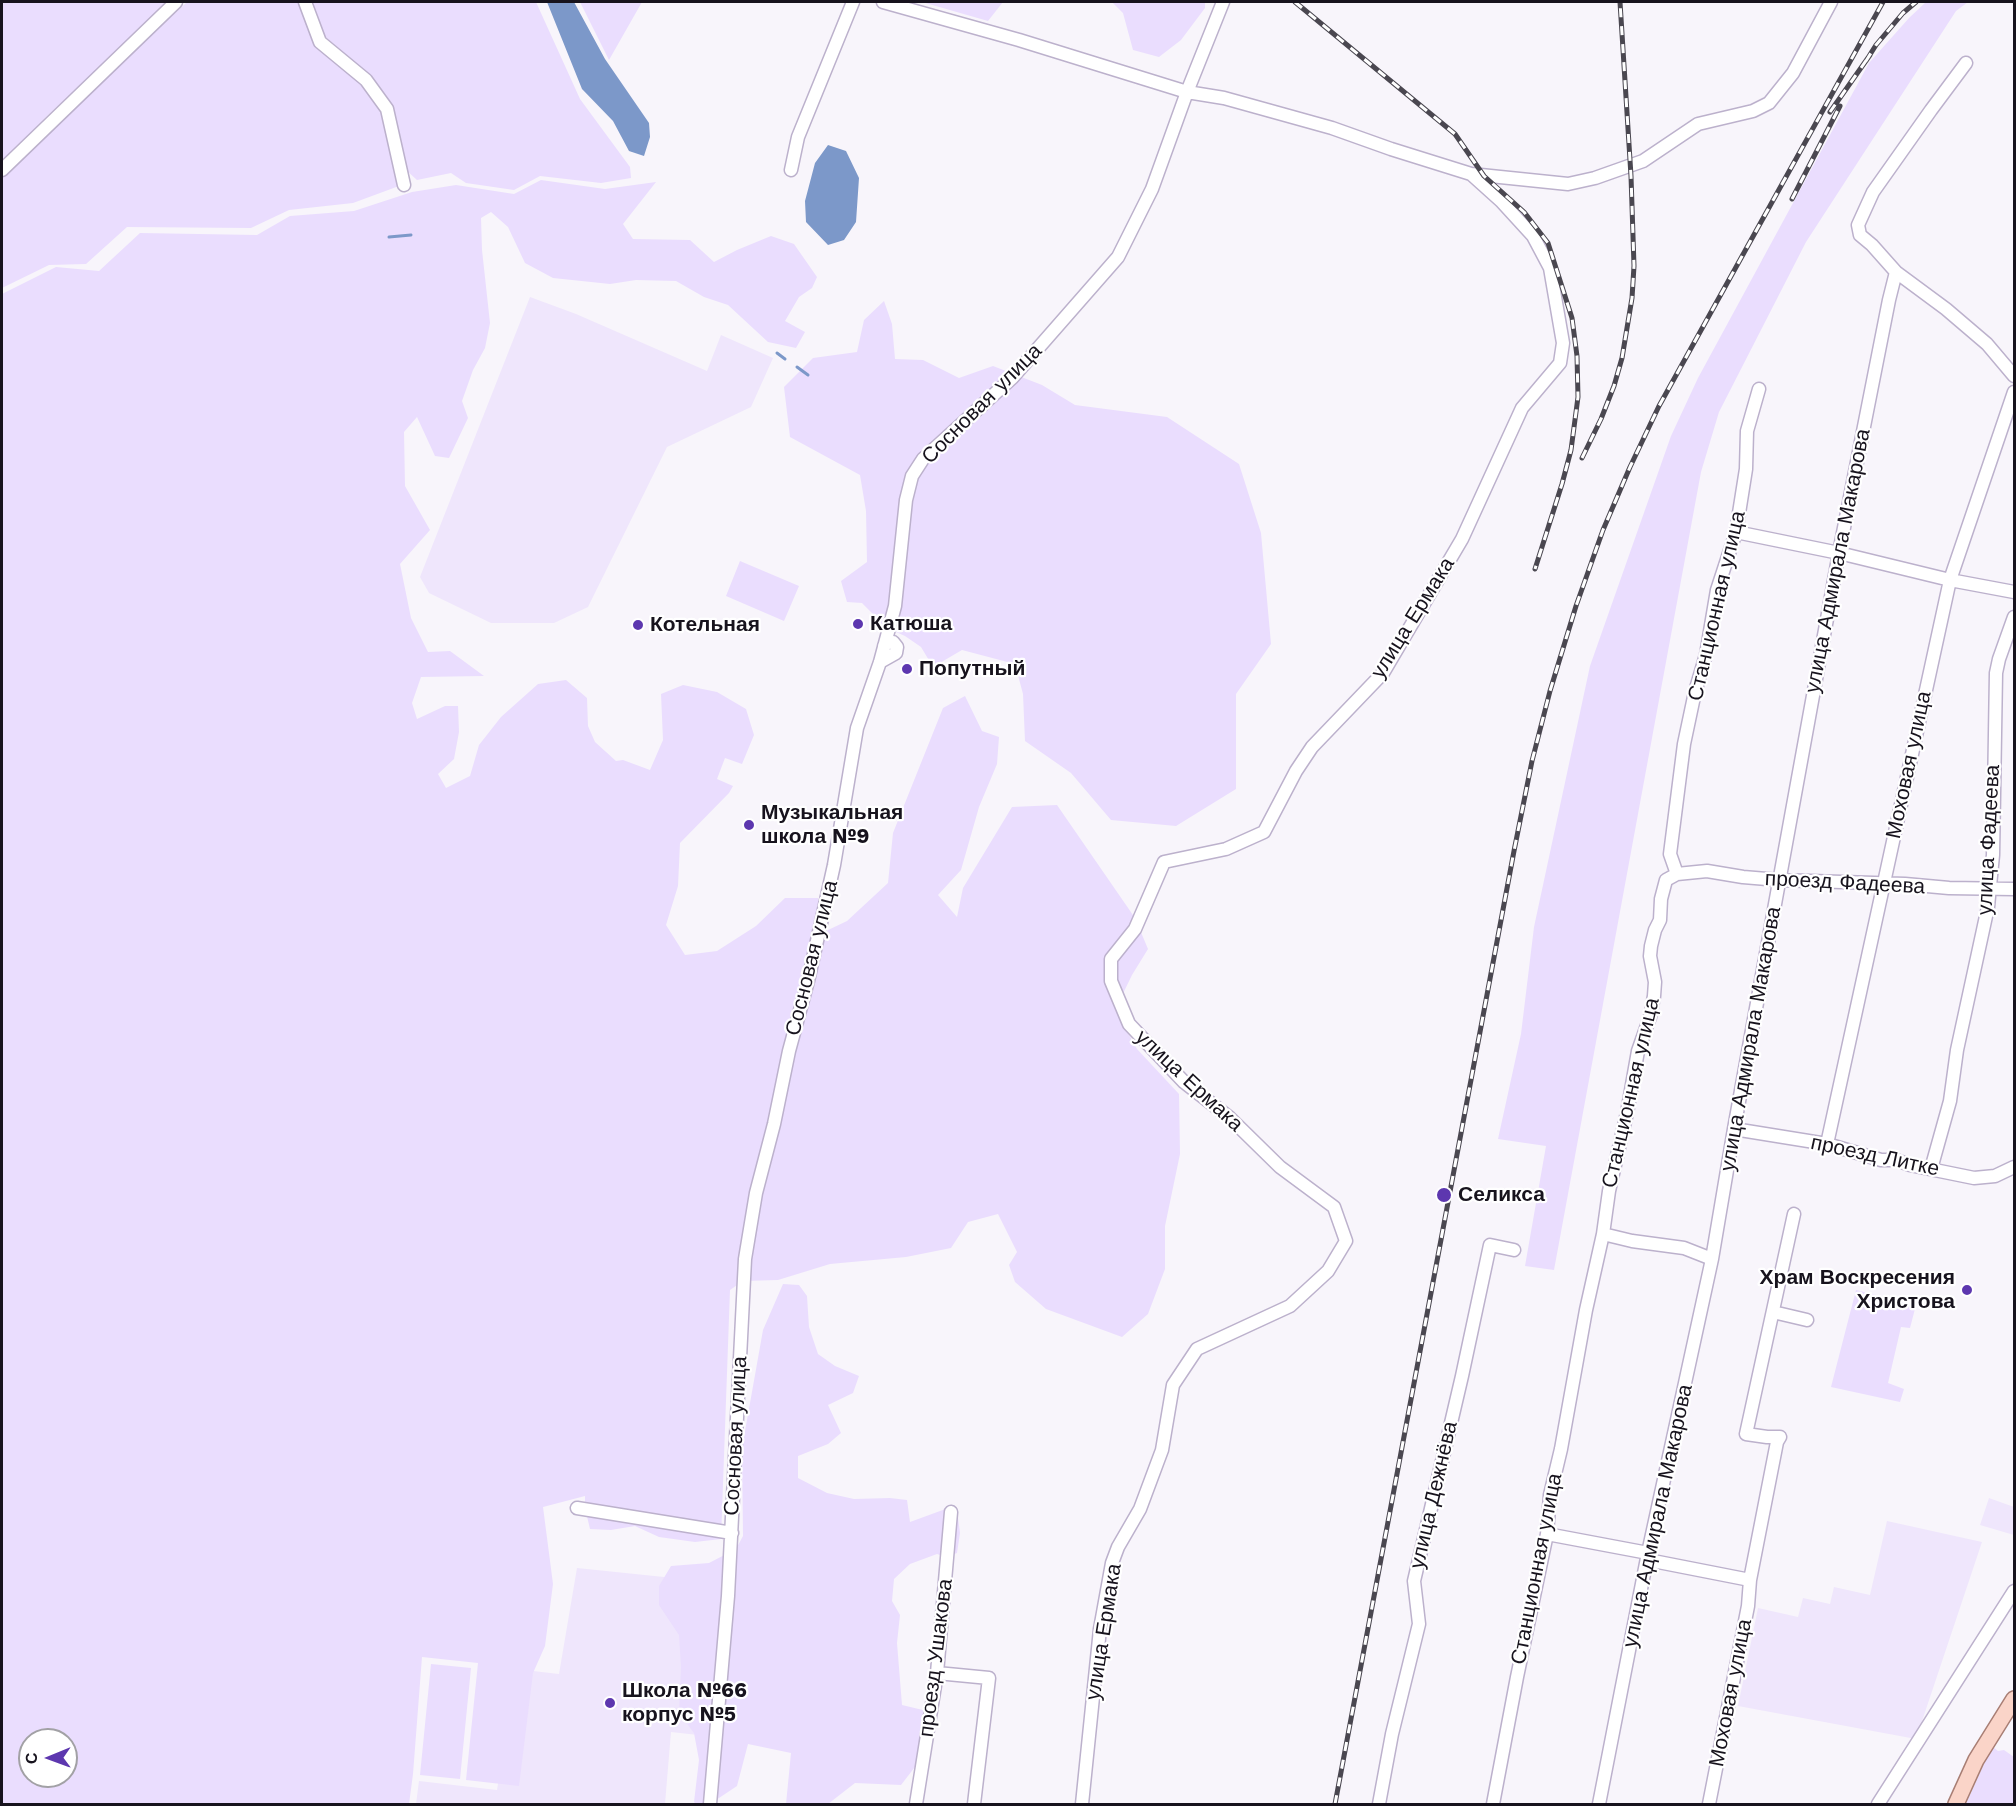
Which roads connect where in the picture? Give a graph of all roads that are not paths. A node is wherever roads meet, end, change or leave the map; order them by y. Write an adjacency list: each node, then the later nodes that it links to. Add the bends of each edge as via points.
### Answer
1 (176, 2): 9 (street)
2 (305, 2): 12 (street, via 321,42 366,80 387,109)
3 (853, 2): 10 (street, via 798,137)
4 (883, 2): 8 (street)
5 (1223, 2): 8 (street, Сосновая улица)
6 (1831, 2): 11 (street, via 1793,73 1769,103 1753,111 1698,124 1643,160 1577,182)
7 (1966, 63): 13 (street, via 1874,192 1858,225 1860,235)
8 (1187, 92): 11 (street, via 1332,128); 39 (street, Сосновая улица, via 1152,189 1118,257 1012,378 923,459 912,476 895,606 884,646 893,642 896,653 880,662 857,728 834,866 789,1051 745,1259)
9 (2, 170)
10 (791, 170)
11 (1472, 174): 49 (street, улица Ермака, via 1533,236 1550,268 1563,343 1560,363 1522,408 1462,539 1383,673 1312,747 1264,832 1226,849 1164,862 1135,929 1111,959 1111,981 1129,1024 1184,1082 1230,1118 1280,1167 1334,1207 1346,1241 1328,1271 1290,1306 1197,1349 1173,1385 1162,1450 1140,1509 1112,1563 1100,1629)
12 (404, 185)
13 (1896, 272): 14 (street, via 1946,309); 18 (street, улица Адмирала Макарова)
14 (2013, 369)
15 (1759, 389): 17 (street, Станционная улица, via 1747,430 1746,469)
16 (2014, 392): 19 (street, Моховая улица)
17 (1736, 532): 18 (street); 22 (street, Станционная улица, via 1718,590 1684,744 1670,854)
18 (1839, 553): 19 (street); 23 (street, улица Адмирала Макарова)
19 (1950, 580): 20 (street); 24 (street, Моховая улица)
20 (2014, 592)
21 (2014, 617): 25 (street, улица Фадеева, via 1996,673)
22 (1677, 874): 23 (street, проезд Фадеева, via 1707,871); 32 (street, Станционная улица, via 1666,880 1661,899 1650,956 1654,996 1638,1051)
23 (1779, 880): 24 (street, проезд Фадеева); 27 (street, улица Адмирала Макарова)
24 (1882, 885): 25 (street, проезд Фадеева); 28 (street, Моховая улица)
25 (1990, 889): 26 (street, проезд Фадеева); 30 (street, улица Фадеева, via 1950,1101)
26 (2014, 889)
27 (1734, 1129): 28 (street, проезд Литке); 34 (street, улица Адмирала Макарова)
28 (1827, 1144): 30 (street, проезд Литке)
29 (2014, 1167): 30 (street, проезд Литке, via 1995,1176 1974,1178)
30 (1931, 1169)
31 (1794, 1214): 35 (street)
32 (1604, 1234): 34 (street, via 1684,1248); 40 (street, Станционная улица, via 1550,1495)
33 (1514, 1250): 50 (street, улица Дежнёва, via 1490,1245 1414,1581 1419,1624)
34 (1712, 1259): 41 (street, улица Адмирала Макарова)
35 (1773, 1312): 36 (street); 42 (street, Моховая улица, via 1746,1434 1780,1437)
36 (1807, 1320)
37 (577, 1508): 39 (street)
38 (951, 1512): 44 (street, проезд Ушакова)
39 (732, 1533): 46 (street, Сосновая улица)
40 (1547, 1534): 41 (street); 51 (street, Станционная улица)
41 (1648, 1557): 42 (street); 52 (street, улица Адмирала Макарова)
42 (1750, 1581): 53 (street, Моховая улица)
43 (2014, 1591): 54 (street)
44 (938, 1673): 47 (street, проезд Ушакова); 48 (street, via 989,1678)
45 (2014, 1699): 55 (main road, via 1976,1760)
46 (710, 1804)
47 (916, 1804)
48 (974, 1804)
49 (1082, 1804)
50 (1379, 1804)
51 (1493, 1804)
52 (1599, 1804)
53 (1709, 1804)
54 (1878, 1804)
55 (1956, 1804)

